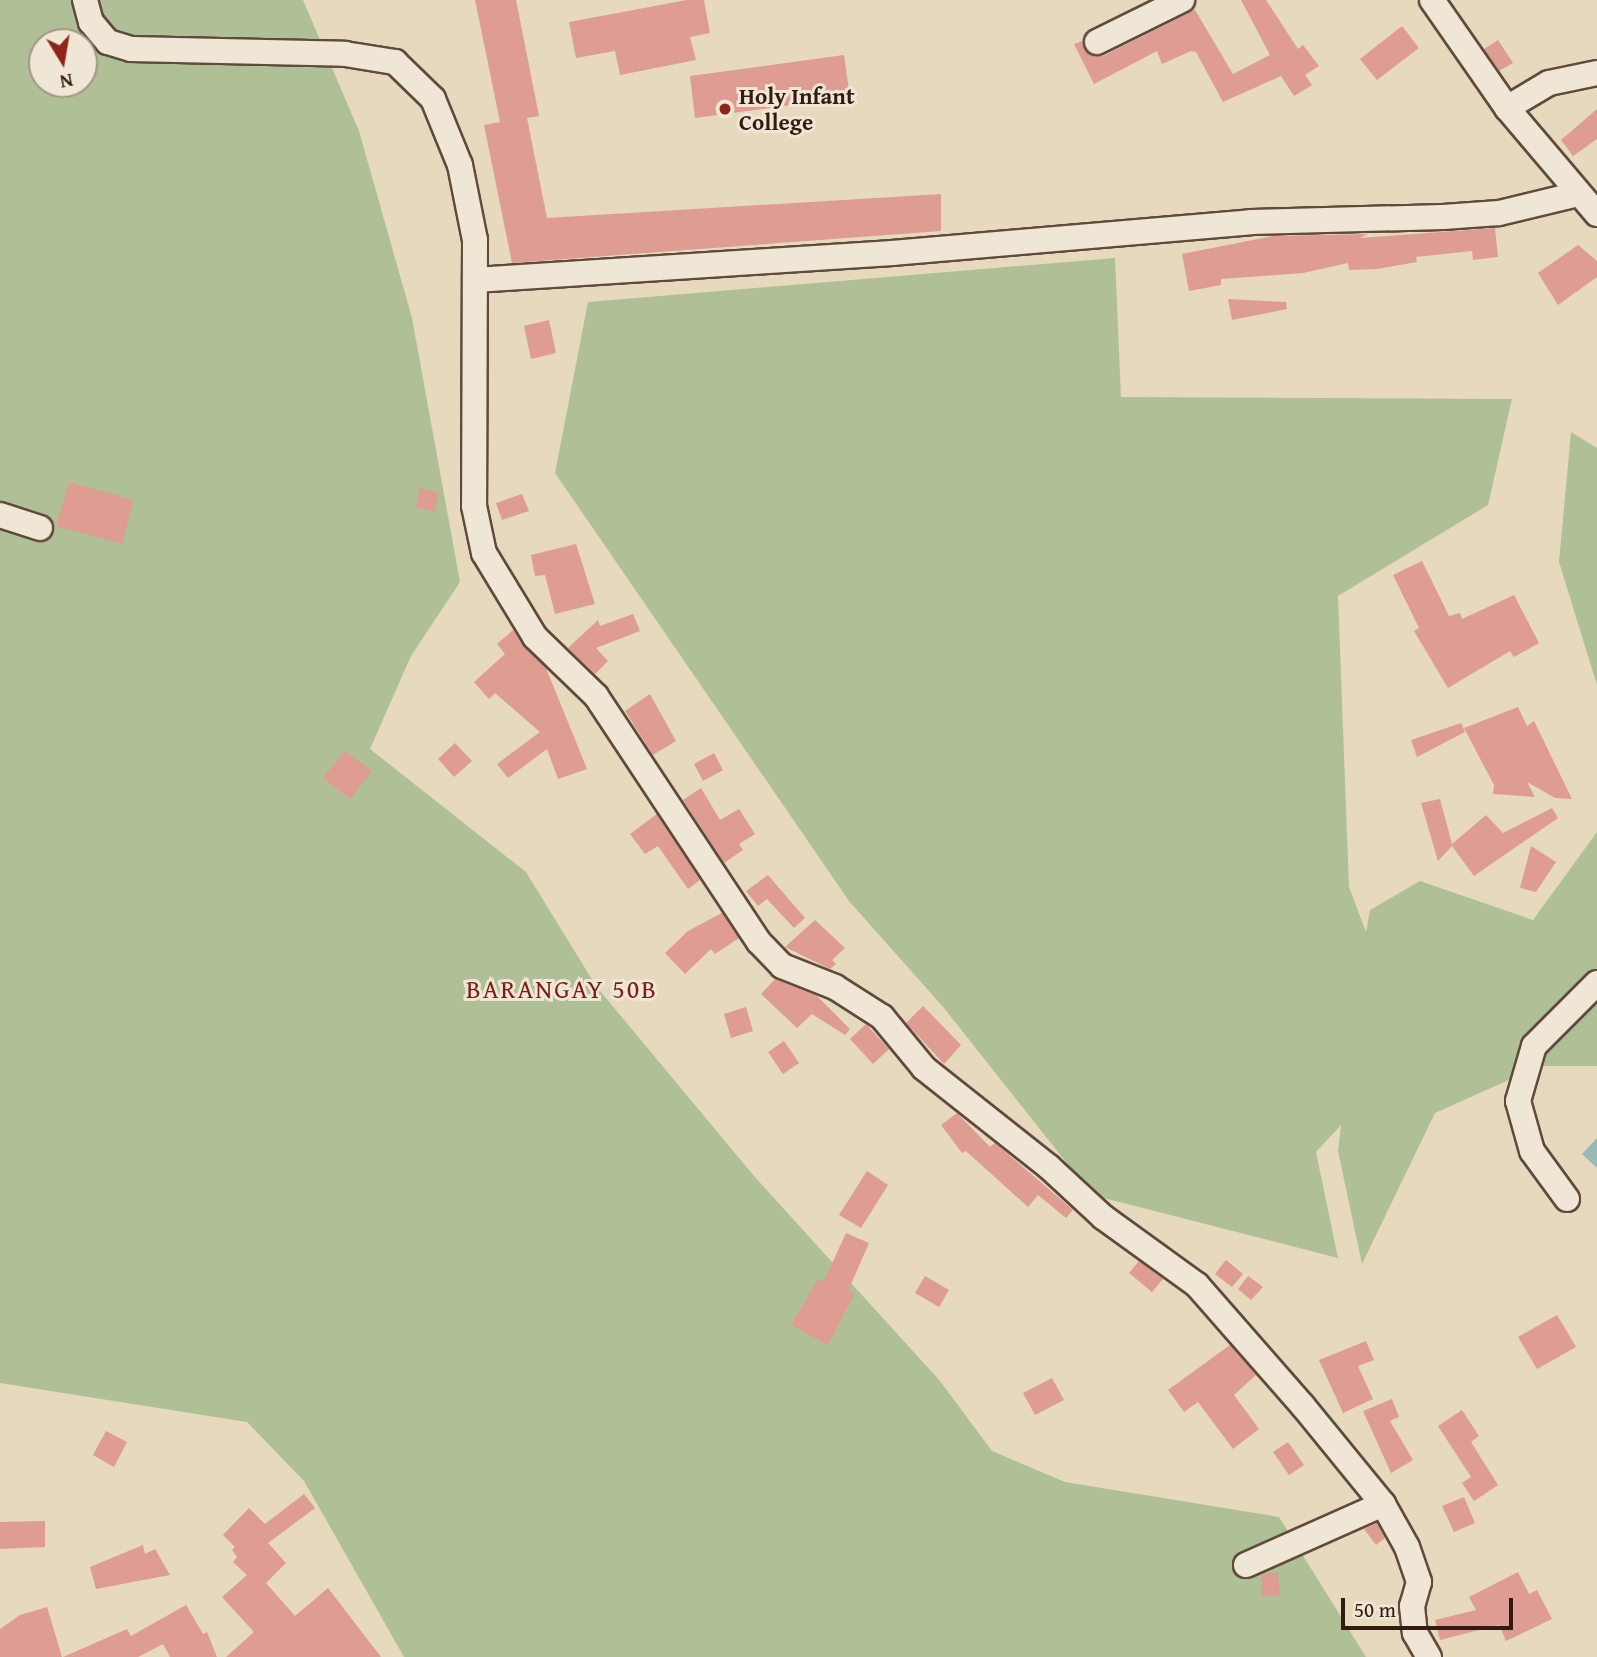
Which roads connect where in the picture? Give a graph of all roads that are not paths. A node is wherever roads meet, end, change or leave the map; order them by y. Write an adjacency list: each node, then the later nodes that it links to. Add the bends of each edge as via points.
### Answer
1 (85, 0): 9 (street, via 91,22 108,42 131,49 345,54 396,62 433,99 460,165 475,240)
2 (1182, 0): 4 (street)
3 (1432, 0): 6 (street)
4 (1097, 42)
5 (1597, 73): 6 (street, via 1549,83)
6 (1507, 108): 7 (street)
7 (1578, 194): 8 (street); 9 (street, via 1499,213 1251,222 892,253)
8 (1597, 214)
9 (475, 280): 14 (street, via 474,506 484,553 535,637 596,696 759,942 782,966 835,987 881,1017 924,1068 1049,1167 1103,1217 1196,1285)
10 (0, 515): 11 (street)
11 (40, 527)
12 (1597, 984): 13 (street, via 1534,1046 1518,1101 1532,1151)
13 (1567, 1199)
14 (1383, 1504): 15 (street); 16 (street, via 1407,1547 1419,1582 1412,1606 1415,1633)
15 (1246, 1565)
16 (1429, 1657)

